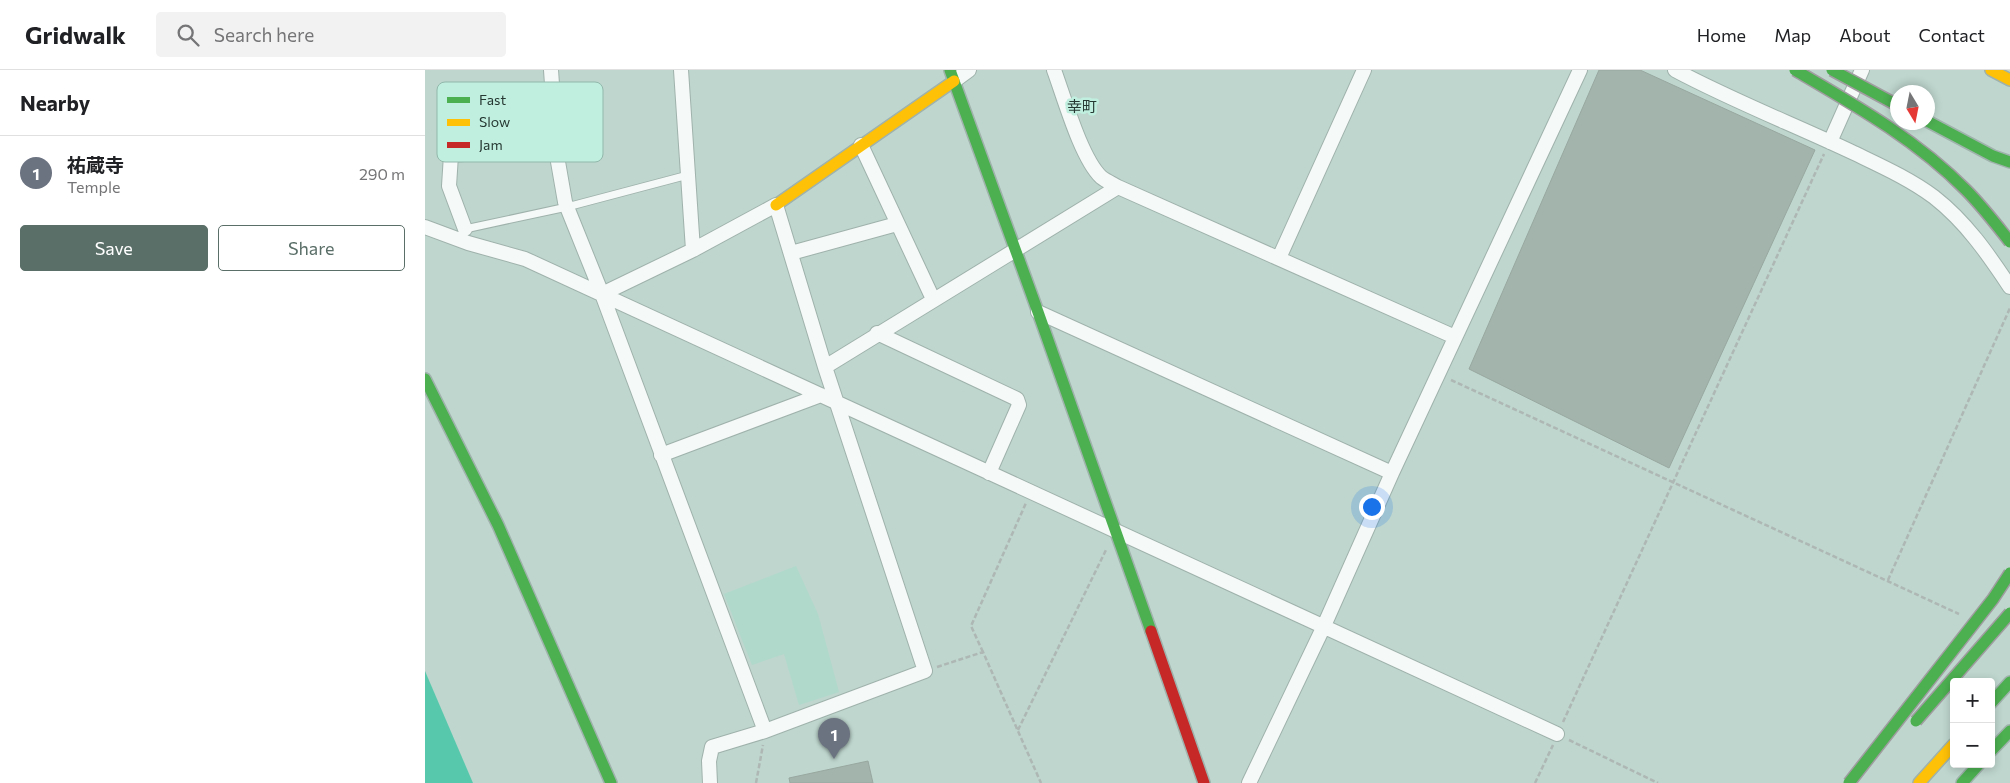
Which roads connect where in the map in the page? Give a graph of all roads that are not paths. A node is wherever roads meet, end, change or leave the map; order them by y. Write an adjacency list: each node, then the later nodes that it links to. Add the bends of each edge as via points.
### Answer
1 (681, 70): 20 (street)
2 (969, 70): 11 (street)
3 (1054, 70): 21 (street, via 1088,157 1101,177)
4 (1364, 70): 32 (street)
5 (1580, 70): 38 (street)
6 (1675, 70): 15 (street)
7 (1795, 70): 27 (main road, bridge, via 1854,104 1933,159 1966,189)
8 (1832, 70): 13 (main road, bridge)
9 (1862, 70): 15 (street)
10 (1991, 70): 12 (main road)
11 (952, 75): 16 (main road); 30 (main road)
12 (2010, 80)
13 (1890, 101)
14 (1935, 125): 19 (main road)
15 (1829, 142): 33 (street, via 1896,173 1934,197 1969,230)
16 (861, 145): 22 (main road); 24 (street)
17 (451, 162): 26 (street, via 449,186)
18 (559, 162): 23 (street)
19 (2010, 162)
20 (688, 175): 23 (lane); 29 (street)
21 (1118, 187): 30 (street); 32 (street)
22 (776, 205): 29 (street); 31 (street)
23 (567, 206): 26 (lane); 34 (street)
24 (897, 224): 31 (street); 35 (street)
25 (425, 227): 28 (street)
26 (465, 228): 28 (lane)
27 (2010, 242)
28 (468, 243): 34 (street, via 525,259)
29 (693, 250): 34 (street)
30 (1014, 250): 35 (street); 36 (main road)
31 (791, 253): 39 (street)
32 (1279, 258): 38 (street)
33 (2010, 287)
34 (602, 294): 41 (street); 43 (street)
35 (933, 299): 37 (street)
36 (1038, 312): 45 (street); 46 (main road)
37 (877, 334): 39 (street); 44 (street, via 1017,399 1019,405)
38 (1455, 338): 45 (street)
39 (825, 367): 42 (street)
40 (425, 379): 64 (main road, via 456,436 507,545)
41 (821, 395): 42 (street); 43 (street)
42 (838, 404): 44 (street); 55 (street, via 925,671)
43 (661, 455): 55 (street)
44 (989, 473): 46 (street)
45 (1392, 473): 51 (street)
46 (1115, 530): 51 (street); 66 (main road)
47 (2010, 573): 68 (main road, bridge)
48 (2010, 578): 50 (street)
49 (2010, 613): 56 (main road, bridge)
50 (1981, 624): 52 (street); 68 (street)
51 (1323, 628): 58 (street); 67 (street)
52 (2010, 636)
53 (2010, 682): 54 (main road)
54 (1995, 699)
55 (765, 731): 65 (street, via 712,747)
56 (1907, 731)
57 (2010, 731): 59 (main road)
58 (1557, 734)
59 (1995, 747)
60 (1950, 748): 63 (main road)
61 (1881, 761): 69 (main road)
62 (1975, 768): 70 (main road)
63 (1921, 780)
64 (611, 783)
65 (710, 783)
66 (1204, 783)
67 (1249, 783)
68 (1848, 783)
69 (1862, 783)
70 (1962, 783)

